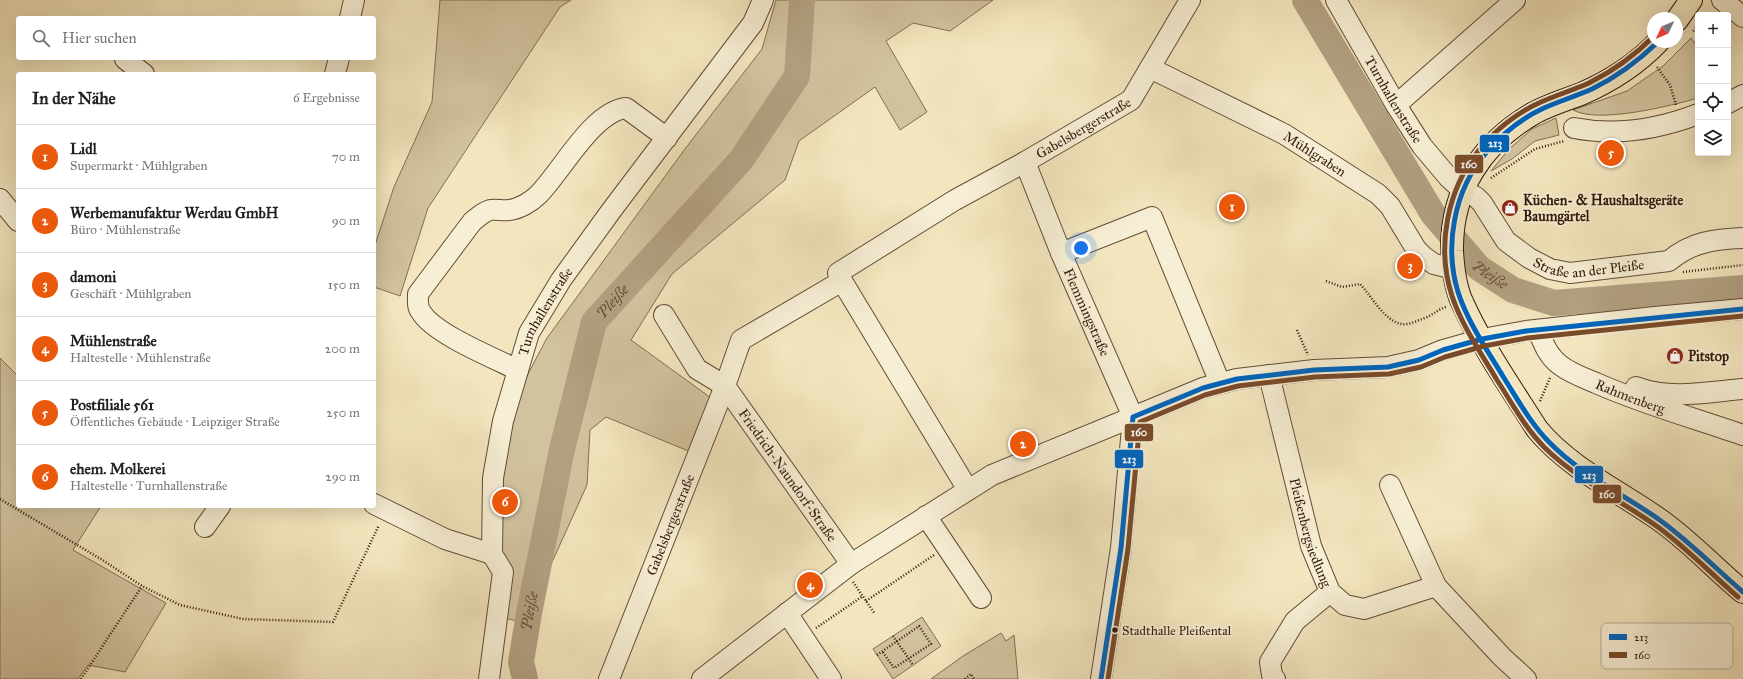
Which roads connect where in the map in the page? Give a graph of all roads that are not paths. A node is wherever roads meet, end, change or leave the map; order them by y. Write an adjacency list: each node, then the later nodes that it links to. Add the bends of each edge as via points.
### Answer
1 (354, 0): 9 (street)
2 (763, 0): 22 (street, Turnhallenstraße, via 753,23)
3 (1190, 0): 14 (street, Gabelsbergerstraße)
4 (1336, 0): 19 (street, Turnhallenstraße)
5 (1515, 0): 19 (street)
6 (1691, 0): 8 (main road)
7 (1722, 0): 10 (street)
8 (1683, 12)
9 (350, 16)
10 (1743, 16)
11 (1652, 48): 24 (main road, via 1634,65 1615,77 1535,112 1518,123 1483,156)
12 (126, 60): 15 (street)
13 (338, 60): 16 (street)
14 (1150, 68): 23 (street, Gabelsbergerstraße, via 1131,100); 29 (street, Mühlgraben, via 1284,134 1378,194 1390,206 1424,258 1434,264)
15 (141, 72)
16 (336, 72)
17 (1743, 95): 18 (street)
18 (1731, 102)
19 (1396, 105): 24 (street, Turnhallenstraße, via 1436,164)
20 (1690, 117): 21 (street, via 1654,128 1594,132)
21 (1574, 128)
22 (667, 138): 35 (street, Turnhallenstraße, via 561,280 529,333); 35 (street, via 626,108 617,109 606,116 581,141 538,195 525,204 509,210 491,210 472,222 418,294 420,311 427,320 452,338)
23 (1025, 162): 28 (street, Flemmingstraße); 30 (street, Gabelsbergerstraße, via 955,200 838,273)
24 (1463, 190): 27 (street, Straße an der Pleiße, via 1482,203 1506,241 1550,269 1570,273 1669,260 1680,251 1706,242); 29 (main road, via 1452,232)
25 (0, 199): 26 (street)
26 (16, 219)
27 (1743, 238)
28 (1062, 253): 38 (street, via 1152,217); 41 (street, Flemmingstraße)
29 (1453, 264): 34 (main road, via 1463,304)
30 (842, 281): 37 (street, Gabelsbergerstraße, via 741,340); 44 (street)
31 (1743, 310): 33 (street)
32 (664, 314): 37 (street, via 697,369)
33 (1538, 330): 34 (street); 40 (street, Rahmenberg, via 1543,345 1560,365)
34 (1482, 339): 36 (street, via 1388,368 1314,370); 53 (main road, via 1546,440 1576,464 1658,518 1691,544)
35 (518, 370): 49 (street, Turnhallenstraße, via 503,421 493,478)
36 (1269, 375): 38 (street); 52 (street, Pleißenbergsiedlung, via 1312,546)
37 (728, 378): 50 (street, Friedrich-Naundorf-Straße); 58 (street, Gabelsbergerstraße)
38 (1220, 383): 41 (street, via 1196,390)
39 (1743, 389): 40 (street, via 1689,394 1650,392 1632,386 1623,387)
40 (1616, 392): 42 (street, Rahmenberg)
41 (1133, 417): 44 (street, via 992,475); 60 (street, via 1121,548)
42 (1743, 435)
43 (1390, 485): 51 (street)
44 (968, 490): 47 (street)
45 (380, 507): 49 (street, via 445,539)
46 (219, 508): 48 (street)
47 (926, 516): 50 (street); 54 (street)
48 (205, 527)
49 (492, 554): 57 (street, Turnhallenstraße, via 502,572)
50 (848, 566): 55 (street)
51 (1436, 586): 52 (street, Pleißenbergsiedlung, via 1364,610 1345,605); 62 (street)
52 (1330, 592): 61 (street, via 1295,621 1270,662)
53 (1743, 592)
54 (981, 598)
55 (787, 613): 56 (street); 59 (street)
56 (712, 676)
57 (489, 679)
58 (609, 679)
59 (832, 679)
60 (1101, 679)
61 (1275, 679)
62 (1526, 679)

